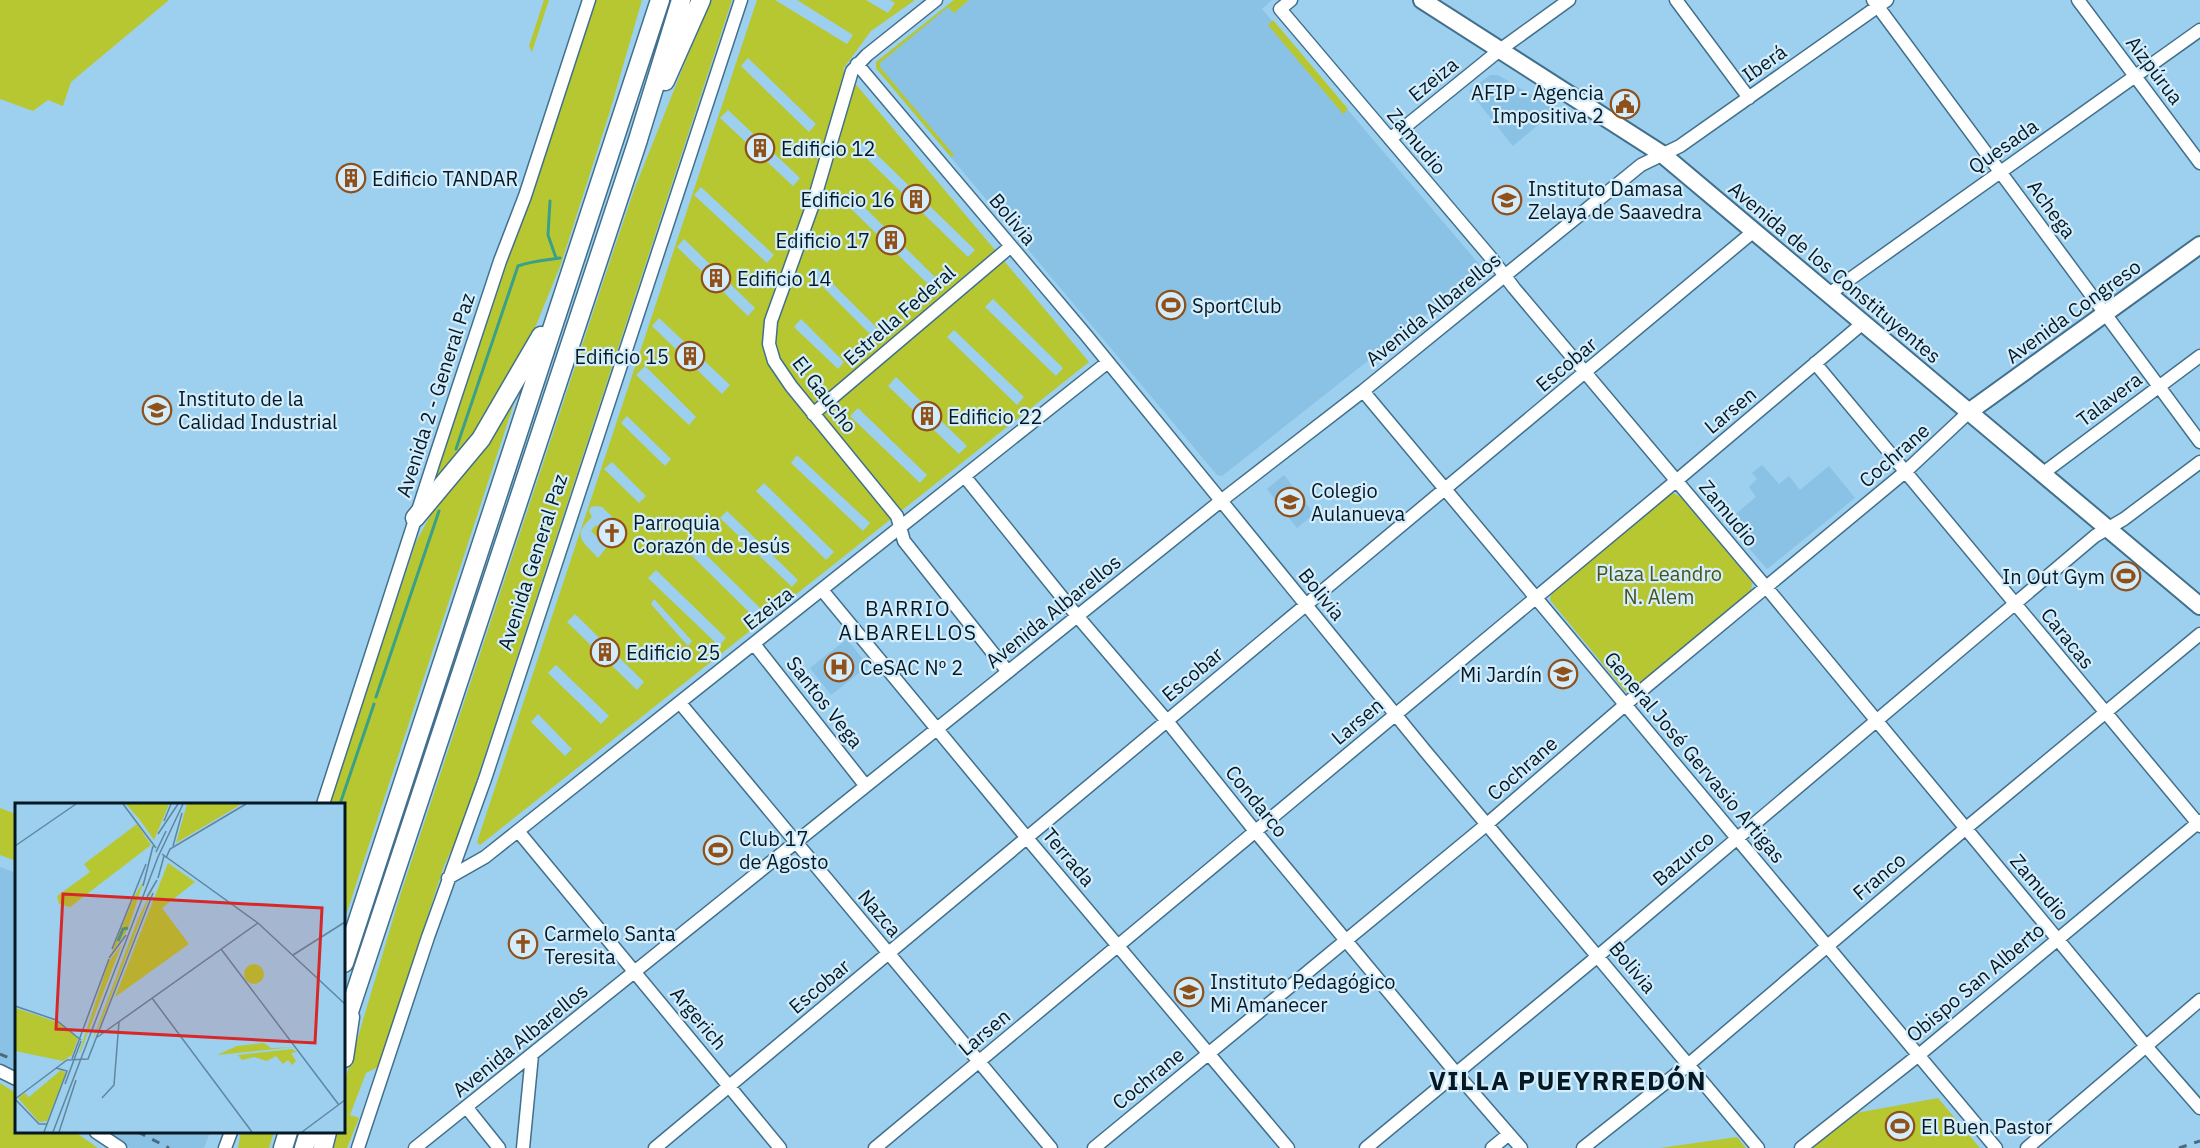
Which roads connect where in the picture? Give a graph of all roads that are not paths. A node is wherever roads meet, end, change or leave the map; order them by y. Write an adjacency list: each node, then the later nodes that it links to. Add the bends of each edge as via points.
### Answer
1 (589, 0): 49 (street, Avenida 2 - General Paz)
2 (655, 0): 15 (highway)
3 (660, 0): 15 (highway)
4 (681, 0): 21 (highway, Avenida General Paz)
5 (701, 0): 21 (highway)
6 (741, 0): 79 (street, Avenida General Paz, via 485,779)
7 (936, 0): 17 (street)
8 (1291, 0): 20 (street, Zamudio, via 1280,9)
9 (1422, 0): 16 (main road, Avenida de los Constituyentes)
10 (1569, 0): 16 (street, Ezeiza)
11 (1676, 0): 19 (street)
12 (2079, 0): 18 (street, Aizpúrua)
13 (1879, 2): 19 (street, Iberá); 24 (street, Achega)
14 (2200, 30): 18 (street, Quesada)
15 (647, 39): 30 (highway)
16 (1501, 49): 20 (street, Ezeiza); 22 (main road, Avenida de los Constituyentes)
17 (857, 64): 27 (street, Bolivia); 40 (street, El Gaucho, via 850,75 812,207 769,328 774,361)
18 (2135, 77): 23 (street, Aizpúrua); 24 (street, Quesada)
19 (1749, 98): 22 (street, Iberá, via 1680,146)
20 (1390, 140): 28 (street, Zamudio)
21 (637, 143): 88 (highway, Avenida General Paz)
22 (1662, 154): 25 (main road, Avenida de los Constituyentes); 28 (street, Avenida Albarellos, via 1641,165)
23 (2200, 163)
24 (2000, 172): 29 (street, Quesada); 31 (street, Achega)
25 (1754, 231): 29 (main road, Avenida de los Constituyentes); 36 (street, Escobar)
26 (2200, 245): 31 (main road, Avenida Congreso)
27 (1010, 248): 34 (street, Bolivia); 40 (street, Estrella Federal)
28 (1504, 276): 36 (street, Zamudio); 38 (street, Avenida Albarellos)
29 (1829, 294): 32 (main road, Avenida de los Constituyentes)
30 (562, 297): 49 (highway, via 481,439); 86 (highway)
31 (2105, 314): 37 (street, Achega); 39 (main road, Avenida Congreso)
32 (1863, 323): 35 (street, Larsen); 39 (main road, Avenida de los Constituyentes)
33 (2200, 356): 37 (street, Talavera)
34 (1108, 362): 45 (street, Ezeiza); 48 (street, Bolivia)
35 (1815, 363): 43 (street, Caracas); 46 (street, Larsen)
36 (1586, 373): 46 (street, Zamudio); 47 (street, Escobar)
37 (2159, 387): 41 (street, Achega); 44 (street, Talavera)
38 (1363, 391): 47 (street, General José Gervasio Artigas); 48 (street, Avenida Albarellos)
39 (1970, 411): 43 (street, Cochrane); 44 (main road, Avenida de los Constituyentes)
40 (813, 414): 50 (street, El Gaucho, via 897,516)
41 (2200, 442)
42 (2200, 462): 51 (street, Bazurco)
43 (1905, 472): 52 (street, Cochrane); 55 (street, Caracas)
44 (2042, 474): 51 (main road, Avenida de los Constituyentes)
45 (965, 477): 50 (street, Ezeiza); 58 (street, Condarco)
46 (1676, 481): 52 (street, Zamudio); 54 (street, Larsen)
47 (1445, 488): 54 (street, General José Gervasio Artigas); 56 (street, Escobar)
48 (1222, 500): 56 (street, Bolivia); 58 (street, Avenida Albarellos)
49 (415, 518): 70 (street, Avenida 2 - General Paz)
50 (901, 527): 53 (street, Ezeiza); 61 (street, El Gaucho, via 904,541)
51 (2107, 528): 55 (street, Bazurco); 57 (main road, Avenida de los Constituyentes)
52 (1766, 587): 63 (street, Cochrane); 66 (street, Zamudio)
53 (822, 590): 60 (street, Ezeiza); 68 (street, Terrada)
54 (1536, 597): 63 (street, General José Gervasio Artigas); 65 (street, Larsen)
55 (2015, 603): 64 (street, Caracas); 66 (street, Bazurco)
56 (1305, 605): 65 (street, Bolivia); 67 (street, Escobar)
57 (2200, 606)
58 (1078, 617): 61 (street, Avenida Albarellos); 67 (street, Condarco)
59 (2200, 633): 64 (street, Franco)
60 (753, 644): 62 (street, Ezeiza); 69 (street, Santos Vega)
61 (1008, 672): 68 (street, Avenida Albarellos)
62 (680, 703): 74 (street, Ezeiza); 78 (street, Nazca)
63 (1625, 704): 72 (street, Cochrane); 77 (street, General José Gervasio Artigas)
64 (2105, 713): 71 (street, Caracas); 73 (street, Franco)
65 (1395, 714): 72 (street, Bolivia); 75 (street, Larsen)
66 (1876, 720): 73 (street, Zamudio); 77 (street, Bazurco)
67 (1167, 721): 75 (street, Condarco); 76 (street, Escobar)
68 (937, 728): 69 (street, Avenida Albarellos); 76 (street, Terrada)
69 (865, 785): 78 (street, Avenida Albarellos)
70 (323, 803)
71 (2199, 823): 80 (street, Obispo San Alberto)
72 (1486, 825): 81 (street, Cochrane); 85 (street, Bolivia)
73 (1965, 829): 80 (street, Zamudio); 83 (street, Franco)
74 (518, 831): 79 (street, Ezeiza, via 482,860); 87 (street, Argerich)
75 (1255, 831): 81 (street, Condarco); 82 (street, Larsen)
76 (1027, 838): 82 (street, Terrada); 84 (street, Escobar)
77 (1737, 838): 83 (street, General José Gervasio Artigas); 85 (street, Bazurco)
78 (795, 841): 84 (street, Nazca); 87 (street, Avenida Albarellos)
79 (448, 878): 113 (street, Avenida General Paz)
80 (2058, 938): 91 (street, Zamudio); 94 (street, Obispo San Alberto)
81 (1347, 940): 93 (street, Cochrane); 99 (street, Condarco)
82 (1118, 945): 93 (street, Terrada); 96 (street, Larsen)
83 (1826, 946): 94 (street, General José Gervasio Artigas); 97 (street, Franco)
84 (888, 953): 96 (street, Nazca); 101 (street, Escobar)
85 (1598, 956): 97 (street, Bolivia); 99 (street, Bazurco)
86 (345, 960)
87 (635, 972): 95 (street, Avenida Albarellos); 101 (street, Argerich)
88 (354, 995): 90 (highway, Avenida General Paz); 92 (highway)
89 (2200, 1000): 91 (street)
90 (345, 1024)
91 (2145, 1046): 102 (street, Zamudio, via 2161,1052); 104 (street, Zamudio); 105 (street, Zamudio, via 2150,1060); 136 (street)
92 (345, 1052)
93 (1208, 1054): 127 (street, Cochrane); 128 (street, Terrada)
94 (1920, 1054): 134 (street, Obispo San Alberto); 135 (street, General José Gervasio Artigas)
95 (532, 1055): 103 (street, Avenida Albarellos); 122 (street)
96 (979, 1061): 125 (street, Larsen); 126 (street, Nazca)
97 (1689, 1064): 132 (street, Franco); 133 (street, Bolivia)
98 (0, 1071): 100 (street)
99 (1456, 1073): 112 (street, Condarco); 129 (street, Bazurco)
100 (15, 1078)
101 (729, 1086): 123 (street, Escobar); 124 (street, Argerich)
102 (2200, 1098)
103 (467, 1108): 120 (street, Avenida Albarellos); 121 (street)
104 (2200, 1108)
105 (2200, 1118)
106 (99, 1133): 114 (street)
107 (230, 1133): 115 (street)
108 (237, 1133): 116 (street)
109 (287, 1133): 117 (highway)
110 (308, 1133): 118 (highway)
111 (327, 1133): 119 (highway)
112 (1509, 1134): 130 (street); 131 (street, Condarco)
113 (359, 1144)
114 (120, 1148)
115 (225, 1148)
116 (234, 1148)
117 (282, 1148)
118 (304, 1148)
119 (323, 1148)
120 (415, 1148)
121 (499, 1148)
122 (523, 1148)
123 (656, 1148)
124 (780, 1148)
125 (875, 1148)
126 (1051, 1148)
127 (1094, 1148)
128 (1288, 1148)
129 (1366, 1148)
130 (1492, 1148)
131 (1521, 1148)
132 (1583, 1148)
133 (1758, 1148)
134 (1801, 1148)
135 (1996, 1148)
136 (2027, 1148)

